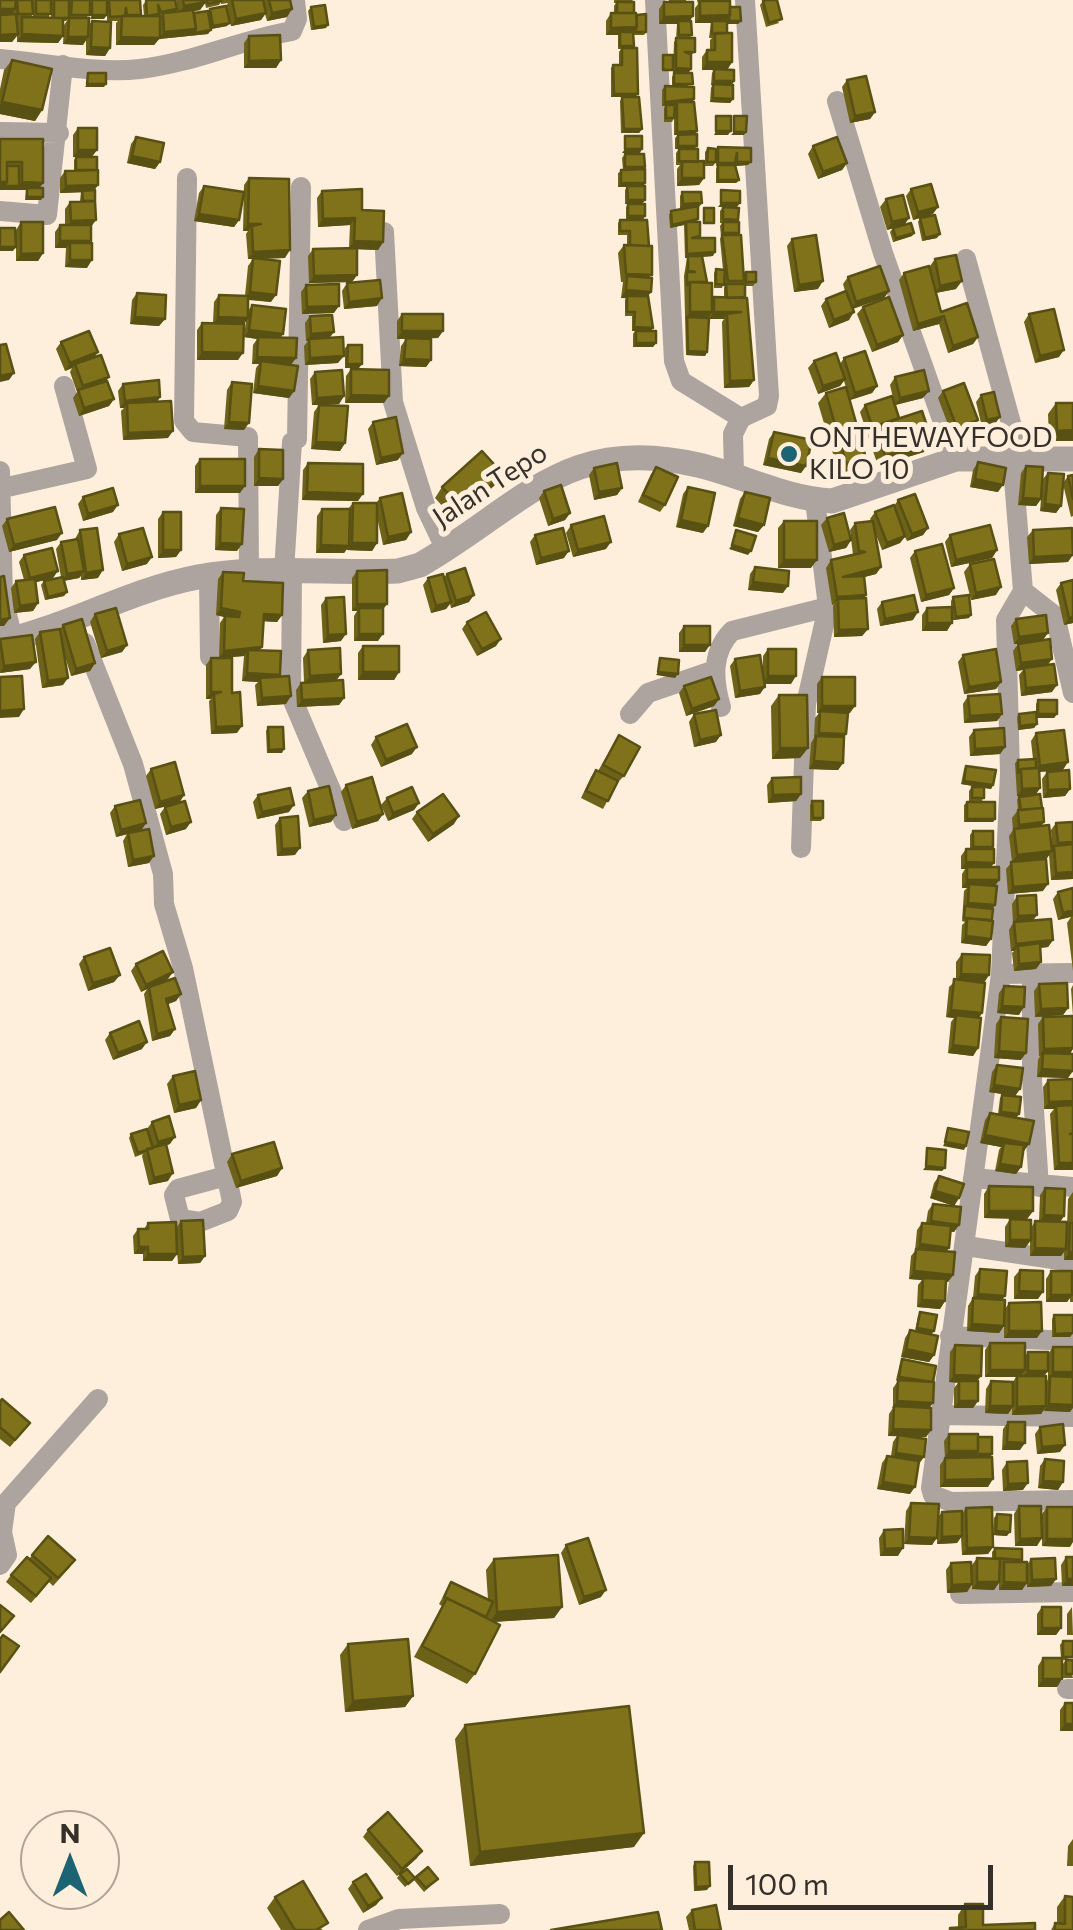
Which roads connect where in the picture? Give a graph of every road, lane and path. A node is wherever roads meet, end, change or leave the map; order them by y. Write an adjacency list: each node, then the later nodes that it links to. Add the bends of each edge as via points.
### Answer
1 (295, 0): 5 (street, via 292,31 136,70)
2 (655, 0): 15 (street, via 674,361 682,382)
3 (745, 0): 15 (street, via 769,396 767,406)
4 (0, 59): 5 (street)
5 (64, 65): 8 (street)
6 (838, 101): 17 (street)
7 (0, 132): 8 (street)
8 (59, 134): 11 (street, via 47,216)
9 (187, 178): 23 (street, via 184,421 192,432 248,436)
10 (301, 187): 24 (street)
11 (0, 211)
12 (384, 232): 22 (street, via 393,402)
13 (966, 259): 16 (street)
14 (64, 386): 20 (street, via 87,469)
15 (741, 418): 19 (street, via 733,434)
16 (1022, 457): 17 (street, Jalan Tepo); 18 (street, Jalan Tepo); 26 (street, via 1014,480)
17 (956, 459): 21 (street, Jalan Tepo, via 848,498)
18 (1073, 459)
19 (734, 474): 21 (street, Jalan Tepo); 22 (street, Jalan Tepo, via 662,457 586,462 556,474)
20 (1, 480): 29 (street)
21 (815, 500): 27 (street)
22 (446, 550): 24 (street, Jalan Tepo, via 398,570)
23 (249, 571): 24 (street, Jalan Tepo); 25 (street, Jalan Tepo)
24 (288, 572): 35 (street, via 291,696)
25 (209, 576): 28 (street, Jalan Tepo); 30 (street)
26 (1023, 590): 32 (street, via 1055,616); 38 (street, via 1006,620 1010,773)
27 (828, 607): 31 (street, via 732,631 721,643); 36 (street, via 806,704)
28 (76, 618): 29 (street, Jalan Tepo); 40 (street, via 133,764 163,874 164,904)
29 (7, 641)
30 (210, 657)
31 (715, 670): 33 (street); 34 (street, via 648,693)
32 (1073, 693)
33 (721, 707)
34 (630, 714)
35 (344, 821)
36 (800, 848)
37 (1073, 973): 39 (street)
38 (1001, 974): 39 (street); 41 (street)
39 (1032, 975): 42 (street)
40 (226, 1176)
41 (973, 1178): 42 (street); 44 (street)
42 (1039, 1187): 43 (street)
43 (1073, 1187)
44 (966, 1246): 45 (street); 46 (street)
45 (1073, 1262)
46 (950, 1336): 47 (street); 49 (street)
47 (1073, 1341)
48 (98, 1399): 52 (street, via 6,1503 2,1532 8,1555)
49 (940, 1415): 50 (street); 51 (street, via 932,1495 951,1502)
50 (1073, 1418)
51 (1073, 1500)
52 (0, 1564)
53 (1073, 1592): 54 (street)
54 (960, 1594)
55 (500, 1914): 56 (street, via 399,1919)
56 (368, 1930)

